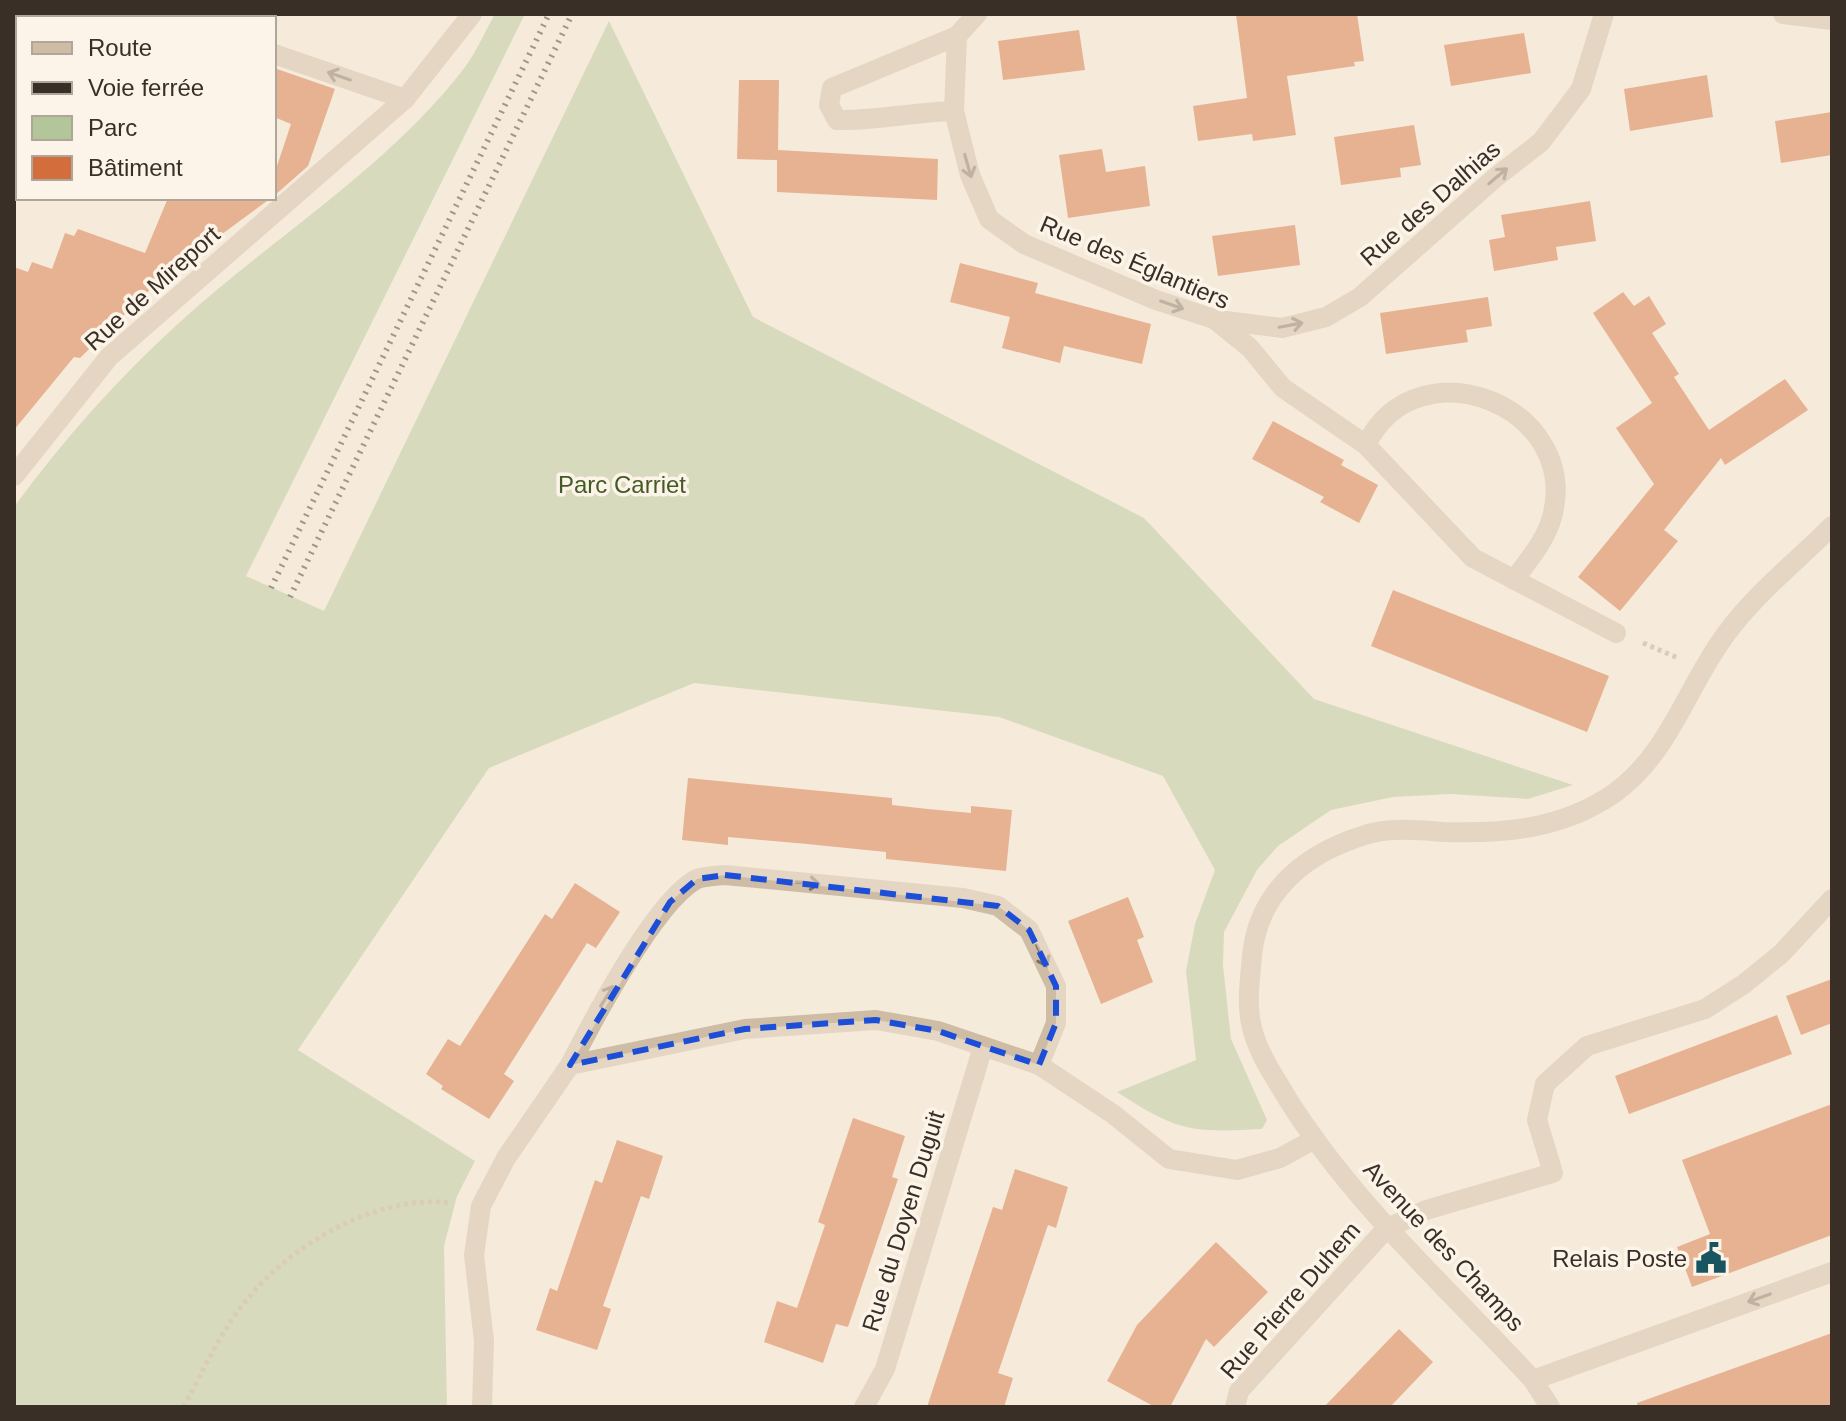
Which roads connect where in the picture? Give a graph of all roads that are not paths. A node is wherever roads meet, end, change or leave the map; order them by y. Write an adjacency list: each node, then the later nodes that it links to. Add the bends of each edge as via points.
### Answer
1 (472, 14): 8 (street, Rue de Mireport)
2 (977, 14): 6 (street)
3 (1604, 14): 10 (street, Rue des Dalhias, one-way to 3, via 1282,328 1326,317 1360,297 1541,142 1581,89)
4 (1783, 14): 5 (street)
5 (1832, 20)
6 (957, 36): 9 (street, Rue des Églantiers); 9 (street, via 832,88 829,105 837,120)
7 (276, 55): 8 (street, one-way to 7)
8 (405, 99): 12 (street, Rue de Mireport, via 109,357)
9 (954, 111): 10 (street, Rue des Églantiers, one-way to 10, via 970,175 989,219 1024,244)
10 (1214, 319): 11 (street, Rue des Églantiers, via 1250,348 1283,388)
11 (1366, 445): 14 (street, Rue des Églantiers, via 1456,543); 14 (street, via 1378,421 1401,403 1446,392 1488,399 1531,427 1551,460 1556,493 1552,519)
12 (14, 476)
13 (1832, 526): 20 (street, Avenue des Champs, via 1728,631 1673,726 1615,793 1579,814 1508,833 1369,833 1320,852 1277,889 1254,937 1248,995 1252,1028 1269,1068)
14 (1514, 580): 15 (street, Rue des Églantiers)
15 (1616, 633)
16 (1832, 899): 21 (street, via 1782,953 1744,984 1705,1009 1587,1046 1545,1084 1537,1120 1553,1173 1426,1210)
17 (983, 1047): 18 (street, via 938,1031 876,1020 745,1029); 19 (street); 25 (street, Rue du Doyen Duguit, via 885,1369)
18 (570, 1065): 19 (street, one-way to 19, via 604,1001 670,902 697,879 725,875 998,906 1029,930 1056,986 1056,1023); 24 (street, via 506,1158 481,1206 474,1255 484,1341)
19 (1039, 1065): 20 (street, via 1169,1159 1237,1170 1280,1158)
20 (1313, 1140): 21 (street, Avenue des Champs)
21 (1386, 1229): 23 (street, Avenue des Champs); 26 (street, Rue Pierre Duhem, via 1239,1391)
22 (1832, 1272): 23 (street, one-way to 23)
23 (1533, 1380): 27 (street, Avenue des Champs)
24 (482, 1407)
25 (864, 1407)
26 (1235, 1407)
27 (1550, 1407)

